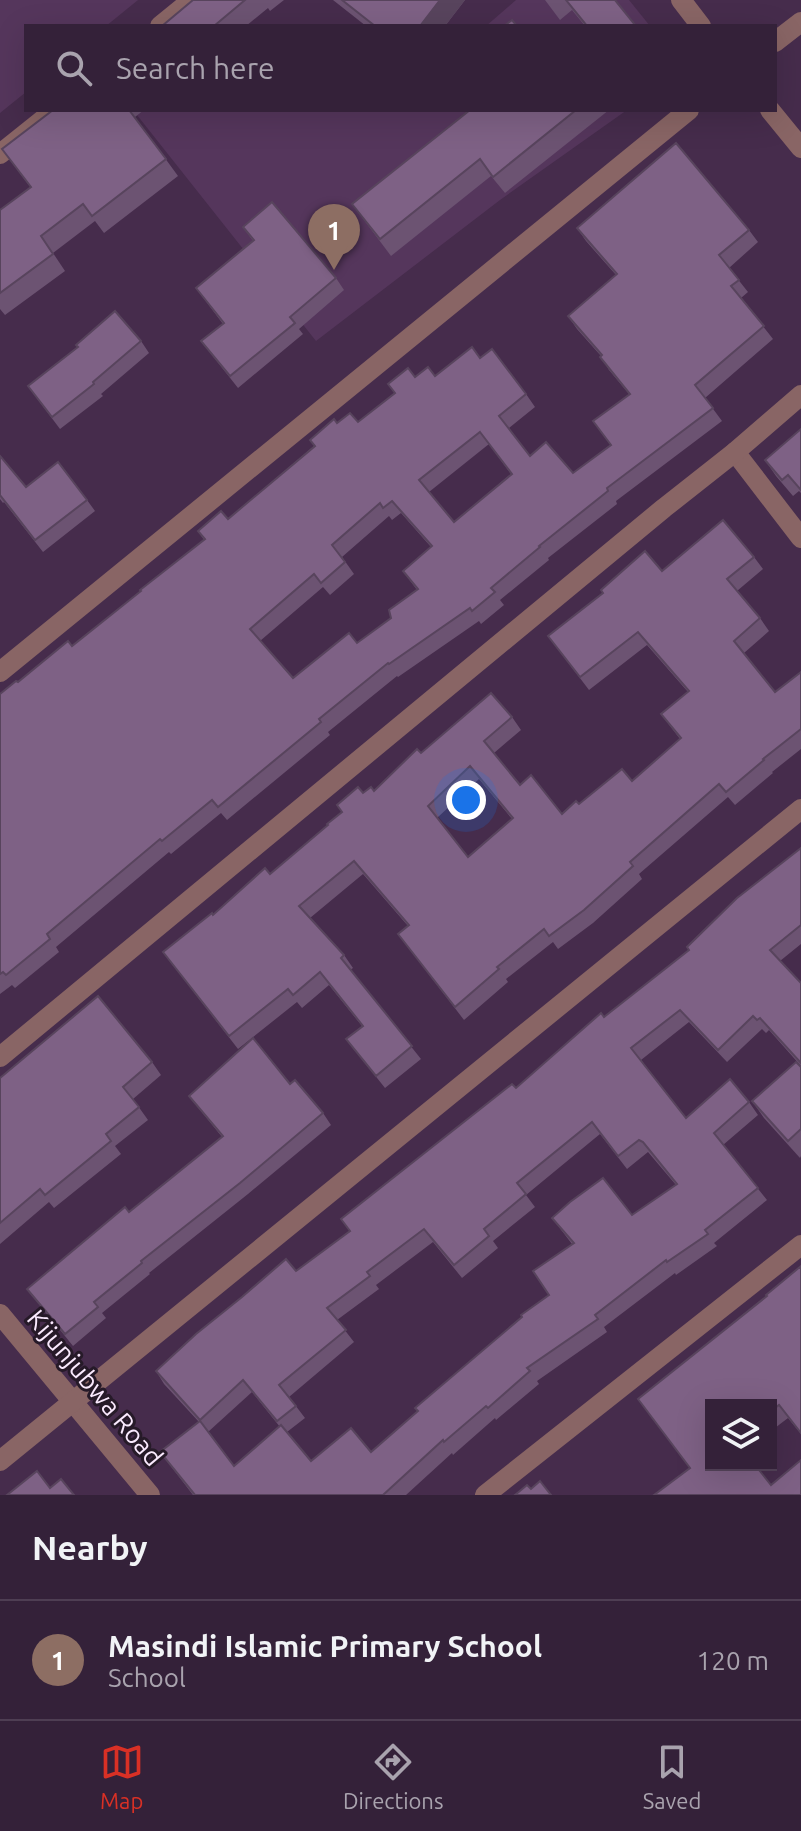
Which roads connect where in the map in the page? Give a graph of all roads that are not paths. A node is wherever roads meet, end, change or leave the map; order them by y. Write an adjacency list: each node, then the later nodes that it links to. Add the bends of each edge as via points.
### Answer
1 (192, 0): 4 (street)
2 (681, 0): 5 (street)
3 (801, 22): 6 (street)
4 (162, 24)
5 (699, 24)
6 (777, 40)
7 (52, 112): 11 (street)
8 (687, 112): 15 (street)
9 (772, 112): 10 (street)
10 (801, 148)
11 (0, 154)
12 (801, 395): 13 (street)
13 (735, 452): 14 (street); 17 (street)
14 (801, 538)
15 (0, 672)
16 (801, 809): 20 (street)
17 (0, 1057)
18 (801, 1245): 23 (street)
19 (0, 1314): 20 (street, Kijunjubwa Road)
20 (73, 1401): 21 (street); 22 (street, Kijunjubwa Road)
21 (0, 1461)
22 (150, 1495)
23 (485, 1495)

